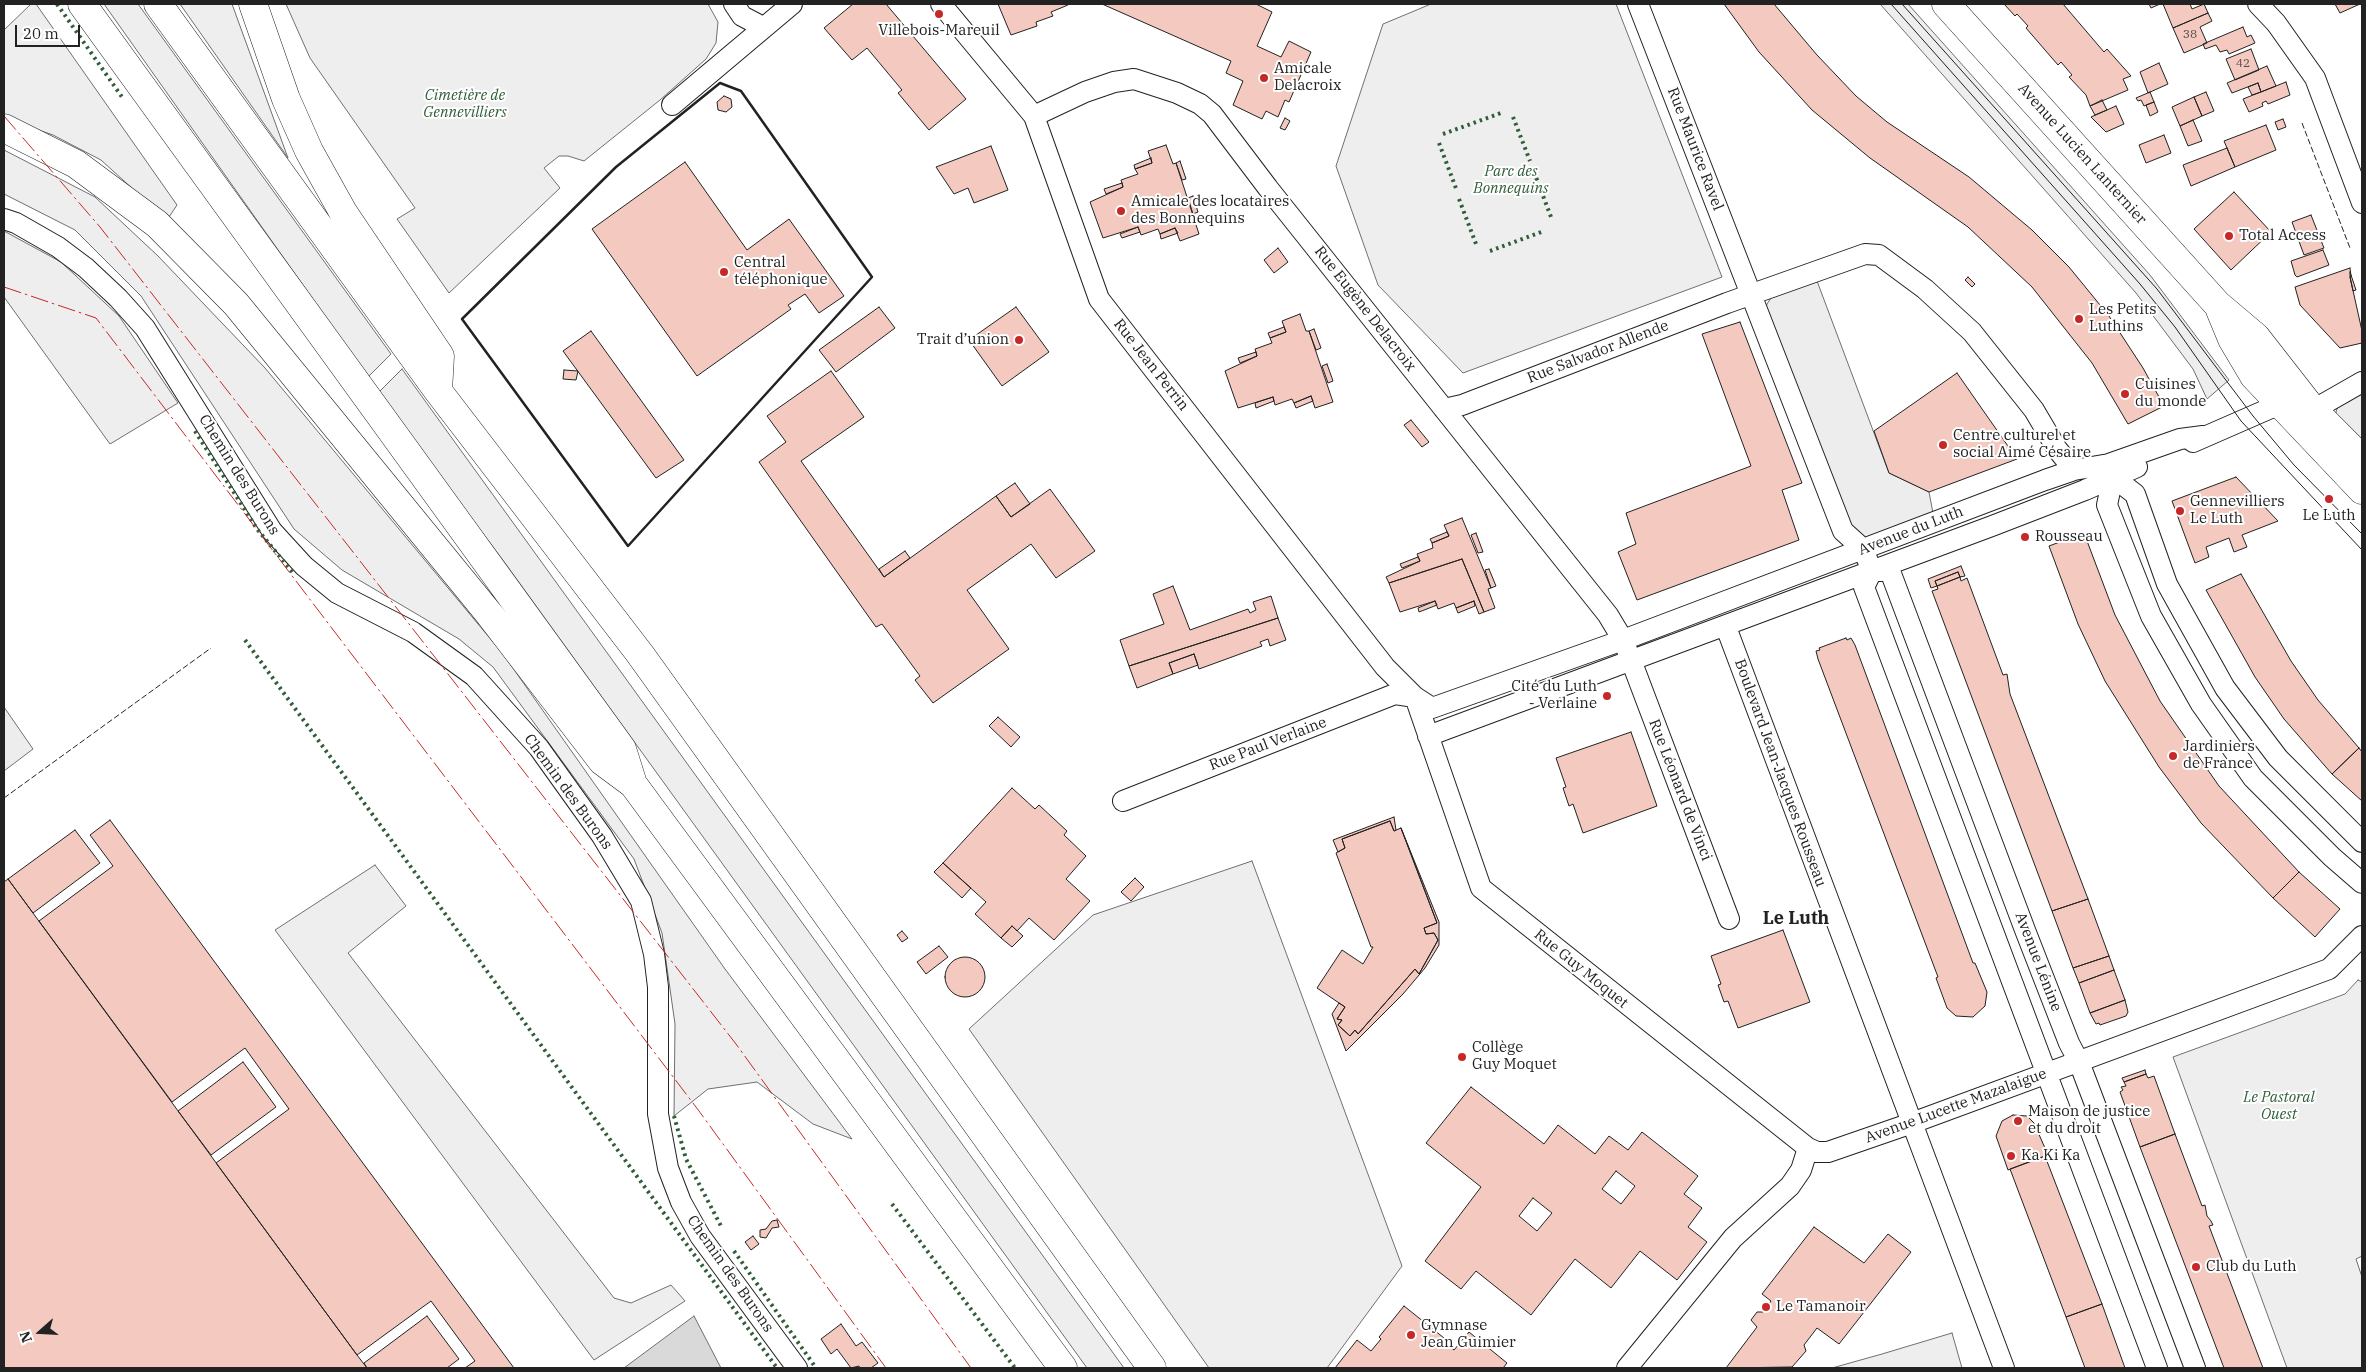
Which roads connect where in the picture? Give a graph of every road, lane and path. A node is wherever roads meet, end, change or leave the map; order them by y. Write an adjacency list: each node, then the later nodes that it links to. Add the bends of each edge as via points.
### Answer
1 (82, 4): 34 (main road, via 622,749)
2 (158, 4): 19 (main road)
3 (253, 4): 19 (main road, via 286,99 309,151 343,212 440,356)
4 (734, 4): 10 (street, via 742,16)
5 (792, 4): 10 (street)
6 (941, 4): 12 (street, Rue Jean Perrin)
7 (1638, 4): 16 (street, Rue Maurice Ravel)
8 (1946, 4): 17 (main road, Avenue Lucien Lanternier)
9 (2258, 4): 14 (street, via 2276,23 2315,78)
10 (764, 27): 11 (street)
11 (672, 105)
12 (1034, 116): 21 (street, Rue Eugène Delacroix, via 1085,92 1134,79 1200,104 1212,114); 32 (street, Rue Jean Perrin, via 1099,298 1385,668)
13 (4, 128): 34 (main road, via 76,164 157,224 236,304 490,615 602,762)
14 (2362, 203)
15 (4, 219): 44 (street, Chemin des Burons, via 58,247 118,298 145,328 272,531 304,566 337,593 413,632 474,676 539,748 602,836 641,901 654,954 658,987 658,1114 668,1168 681,1202 700,1236)
16 (1751, 295): 21 (street, Rue Salvador Allende, via 1462,405); 24 (street, Rue Salvador Allende, via 1866,254 1879,256 1925,289 1972,332 2034,410); 27 (street, Rue Maurice Ravel, via 1843,531)
17 (2218, 304): 20 (main road, Avenue Lucien Lanternier, via 2232,339 2252,372); 22 (main road, Avenue Lucien Lanternier, via 2256,337)
18 (2362, 382): 22 (street)
19 (438, 391): 46 (main road, via 640,654)
20 (2280, 404): 22 (street); 25 (street, Avenue du Luth, via 2203,436 2180,439); 26 (main road, Avenue Lucien Lanternier)
21 (1444, 409): 30 (street, Rue Eugène Delacroix, via 1608,615)
22 (2313, 410): 23 (main road, Avenue Lucien Lanternier)
23 (2362, 459)
24 (2074, 470): 25 (street, Avenue du Luth); 27 (street, Avenue du Luth)
25 (2111, 471): 28 (street, Avenue du Luth, via 2085,490); 36 (street, via 2135,494 2167,584 2225,688 2278,758); 37 (street, via 2107,506 2151,616 2200,704 2254,778)
26 (2362, 490)
27 (1864, 549): 28 (street); 30 (street, Avenue du Luth)
28 (1872, 571): 29 (street, Avenue du Luth); 40 (street, Avenue Lénine, via 1890,571 2025,930); 41 (street, Avenue Lénine, via 1864,586)
29 (1726, 627): 31 (street, Avenue du Luth); 42 (street, Boulevard Jean-Jacques Rousseau)
30 (1623, 640): 31 (street, Rue Eugène Delacroix); 32 (street, Rue Paul Verlaine, via 1432,708)
31 (1631, 660): 33 (street); 38 (street, Rue Léonard de Vinci)
32 (1415, 697): 33 (street); 35 (street, Rue Paul Verlaine, via 1395,694)
33 (1428, 736): 43 (street, Rue Guy Moquet, via 1482,888)
34 (634, 784): 45 (main road)
35 (1123, 801)
36 (2362, 842)
37 (2362, 883)
38 (1729, 920)
39 (2362, 936): 40 (street, Avenue Lucette Mazalaigue, via 2328,969)
40 (2079, 1062): 41 (street, Avenue Lucette Mazalaigue); 50 (street, Avenue Lénine)
41 (2048, 1074): 42 (street, Avenue Lucette Mazalaigue); 49 (street, Avenue Lénine)
42 (1912, 1123): 43 (street, Avenue Lucette Mazalaigue, via 1828,1152); 48 (street, Boulevard Jean-Jacques Rousseau)
43 (1808, 1148): 47 (street, via 1801,1170 1790,1186 1733,1238)
44 (797, 1368)
45 (1063, 1368)
46 (1152, 1368)
47 (1627, 1368)
48 (2004, 1368)
49 (2157, 1368)
50 (2195, 1368)

